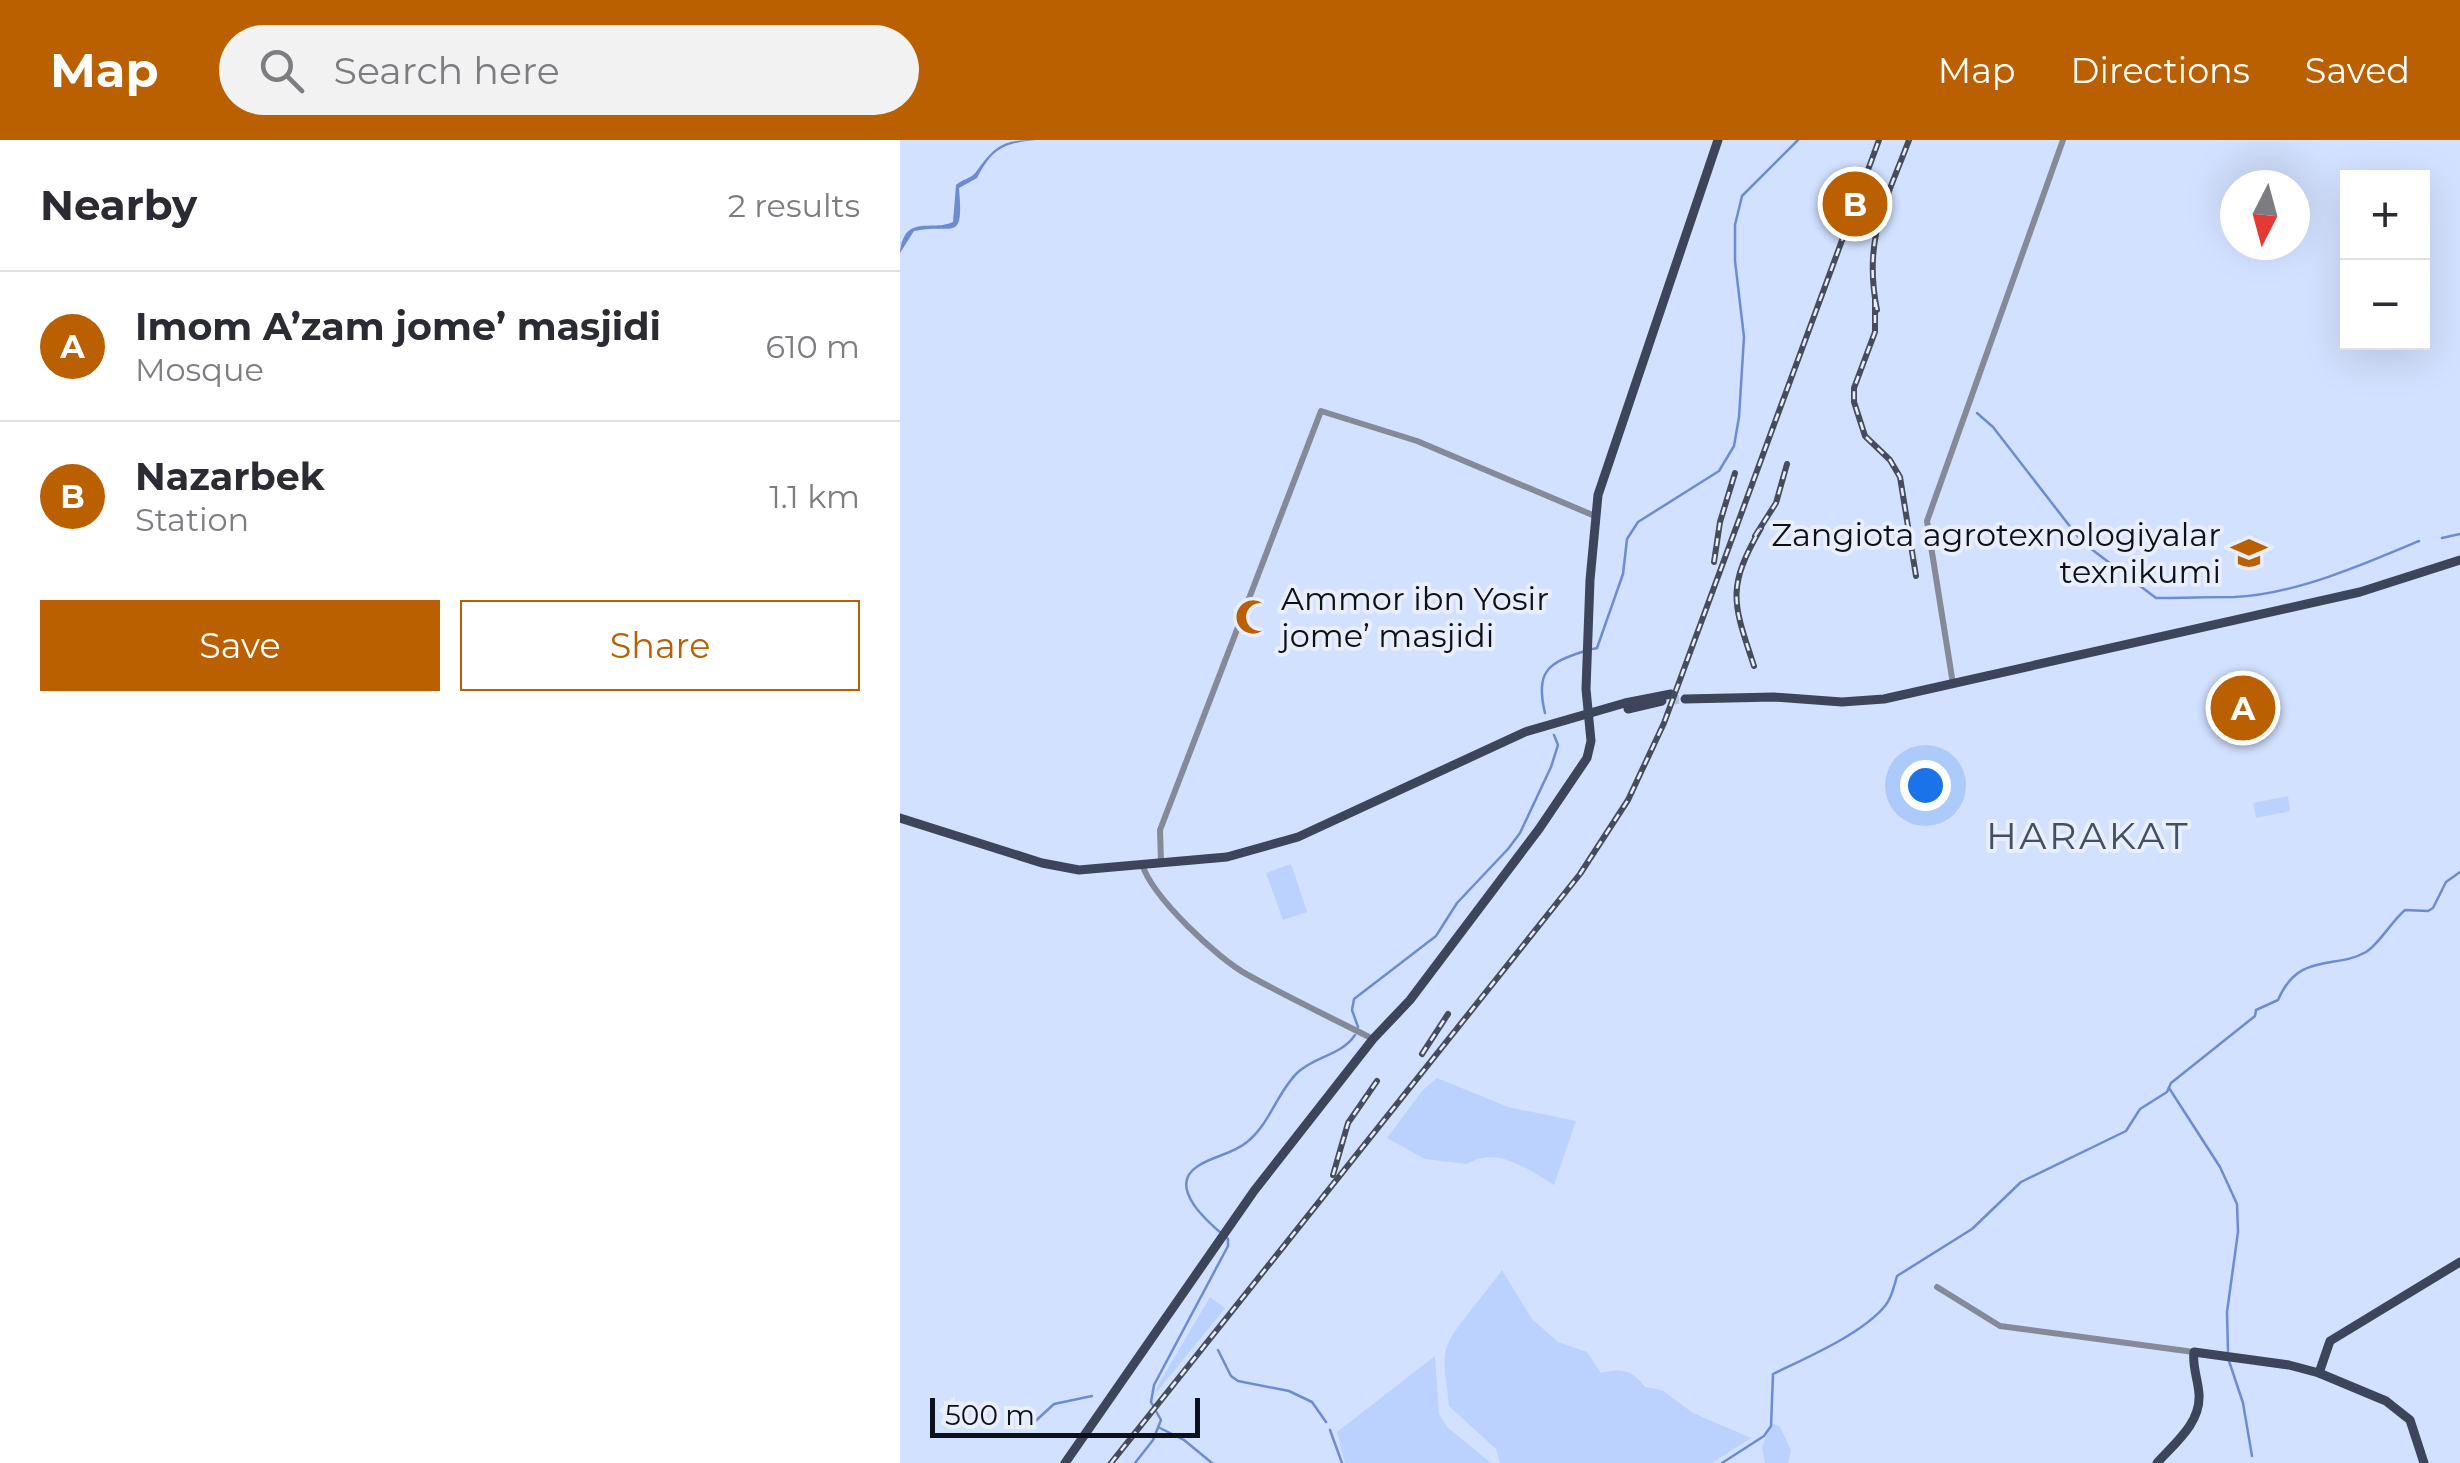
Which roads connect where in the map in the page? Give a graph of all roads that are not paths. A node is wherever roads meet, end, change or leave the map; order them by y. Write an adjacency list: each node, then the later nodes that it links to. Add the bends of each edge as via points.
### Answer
1 (1718, 140): 3 (main road)
2 (2063, 140): 5 (street, via 1927,521)
3 (1594, 516): 8 (main road); 10 (street, via 1416,441 1321,410 1160,830)
4 (2460, 558): 5 (main road, via 2360,588)
5 (1953, 681): 6 (main road, via 1853,702)
6 (1685, 696)
7 (1670, 697): 8 (main road)
8 (1587, 716): 10 (main road, via 1525,732 1280,844); 12 (main road, via 1590,748 1581,768 1410,1000)
9 (900, 818): 11 (main road, via 1059,867)
10 (1161, 863): 11 (main road)
11 (1142, 864): 12 (street, via 1181,919 1244,973)
12 (1373, 1039): 17 (main road, via 1226,1230)
13 (2460, 1262): 16 (main road, via 2330,1341)
14 (1937, 1287): 15 (street, via 2000,1326)
15 (2194, 1352): 16 (main road); 18 (main road, via 2198,1410)
16 (2319, 1373): 19 (main road, via 2403,1412)
17 (1066, 1463)
18 (2157, 1463)
19 (2424, 1463)

